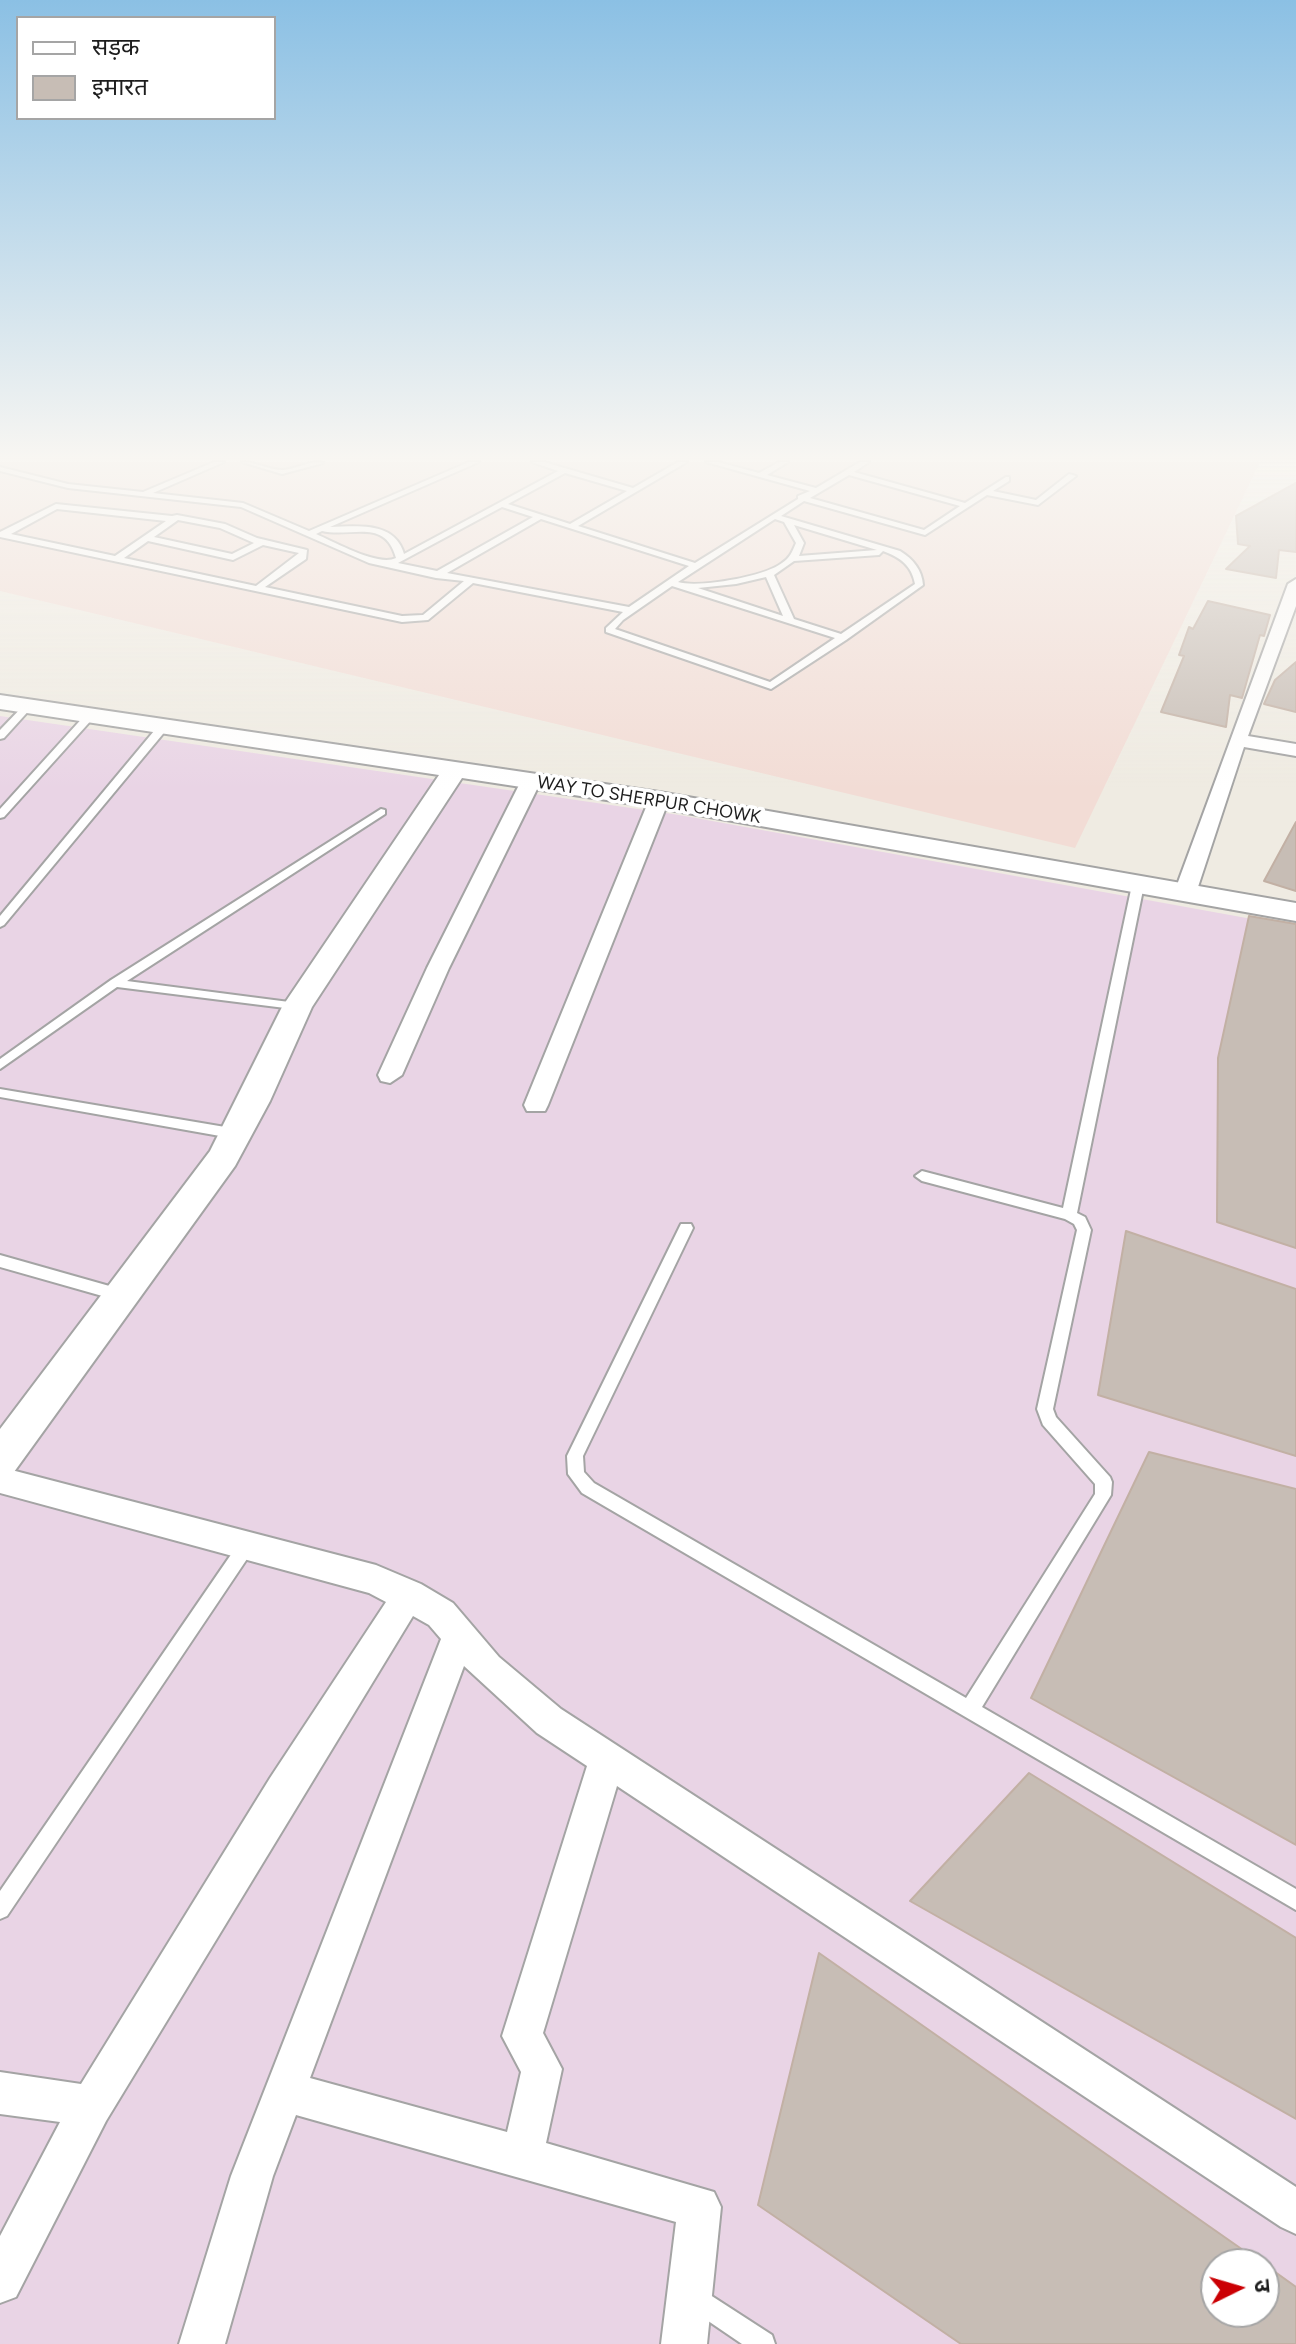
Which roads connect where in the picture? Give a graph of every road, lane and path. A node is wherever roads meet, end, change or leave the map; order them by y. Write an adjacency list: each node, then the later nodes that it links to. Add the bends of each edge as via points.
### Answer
1 (174, 571): 13 (lane)
2 (281, 571): 13 (lane)
3 (419, 571): 9 (lane)
4 (442, 571): 9 (lane)
5 (692, 571): 12 (lane)
6 (772, 571): 8 (lane)
7 (915, 571): 16 (lane, via 919,585)
8 (769, 573): 12 (lane, via 739,582); 15 (lane)
9 (436, 575): 10 (lane)
10 (471, 580): 13 (lane, via 425,618 413,620); 14 (lane)
11 (1296, 584): 22 (street)
12 (678, 585): 14 (lane); 15 (lane)
13 (257, 589)
14 (629, 610): 16 (lane, via 611,624 611,632 764,685 777,684)
15 (790, 621): 16 (lane)
16 (843, 638)
17 (0, 702): 18 (street, WAY TO SHERPUR CHOWK)
18 (28, 706): 19 (street, WAY TO SHERPUR CHOWK); 21 (lane)
19 (90, 716): 20 (street, WAY TO SHERPUR CHOWK); 28 (lane)
20 (163, 727): 24 (street, WAY TO SHERPUR CHOWK); 32 (lane)
21 (0, 736)
22 (1237, 740): 23 (street); 30 (street)
23 (1296, 750)
24 (456, 768): 25 (street, WAY TO SHERPUR CHOWK); 34 (street)
25 (531, 781): 26 (street, WAY TO SHERPUR CHOWK); 36 (street)
26 (659, 800): 29 (street, WAY TO SHERPUR CHOWK); 38 (street)
27 (381, 812): 33 (lane)
28 (0, 815)
29 (1138, 885): 30 (street, WAY TO SHERPUR CHOWK); 41 (lane)
30 (1185, 893): 31 (street, WAY TO SHERPUR CHOWK)
31 (1296, 912)
32 (0, 923)
33 (115, 983): 34 (lane); 35 (lane)
34 (297, 1007): 39 (street)
35 (0, 1065)
36 (390, 1075)
37 (0, 1093): 39 (lane)
38 (536, 1105)
39 (237, 1135): 44 (street)
40 (922, 1176): 41 (lane)
41 (1069, 1215): 50 (lane, via 1084,1230 1045,1409 1104,1482 1103,1495)
42 (686, 1228): 50 (lane, via 575,1456 576,1474 588,1488)
43 (0, 1261): 44 (lane)
44 (124, 1296): 45 (street)
45 (0, 1460)
46 (0, 1480): 47 (street)
47 (247, 1545): 48 (street); 53 (lane)
48 (409, 1594): 49 (street, via 441,1614); 56 (street)
49 (459, 1635): 51 (street, via 518,1697); 54 (street)
50 (969, 1710): 52 (lane)
51 (607, 1759): 57 (street, via 522,2036 542,2069); 58 (street)
52 (1296, 1900)
53 (0, 1909)
54 (286, 2092): 57 (street); 61 (street, via 252,2176)
55 (0, 2093): 56 (street)
56 (91, 2106): 59 (street)
57 (522, 2158): 62 (street, via 699,2207)
58 (1296, 2212)
59 (0, 2281)
60 (704, 2303): 63 (lane)
61 (202, 2344)
62 (684, 2344)
63 (763, 2344)

